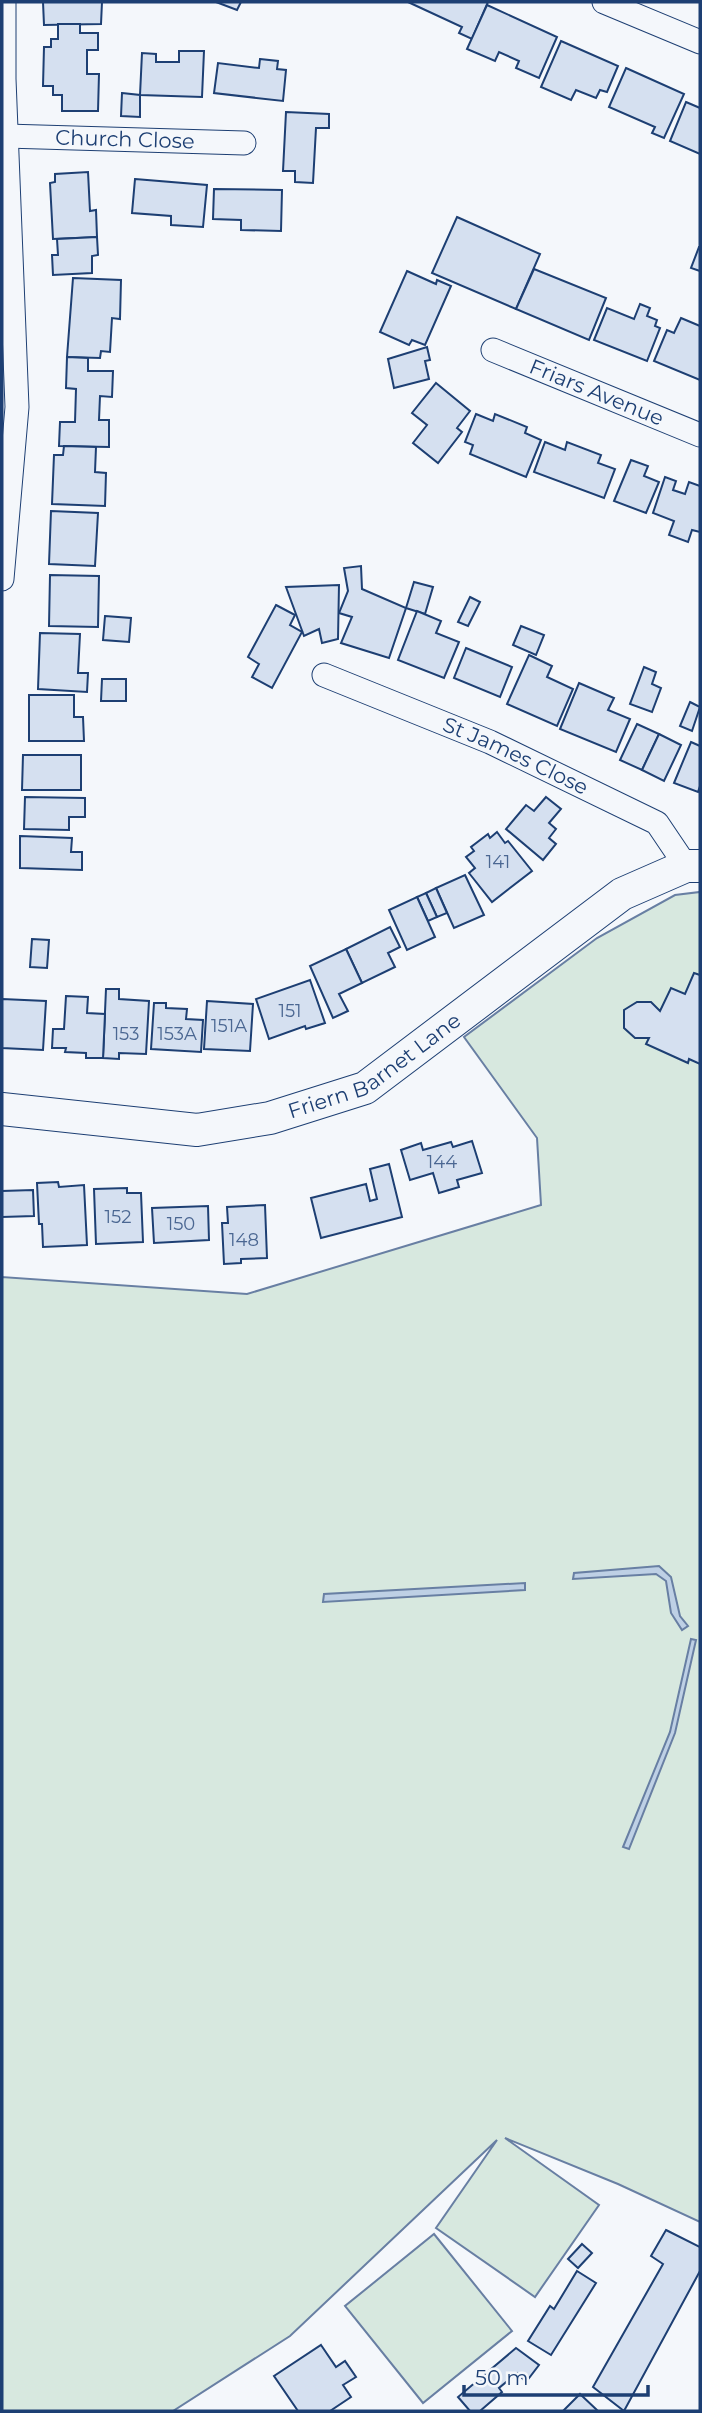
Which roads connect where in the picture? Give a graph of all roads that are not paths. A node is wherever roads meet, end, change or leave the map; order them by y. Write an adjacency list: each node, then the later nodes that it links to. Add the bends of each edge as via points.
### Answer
1 (4, 2): 4 (street)
2 (604, 2): 3 (street)
3 (700, 42)
4 (3, 79): 5 (street)
5 (6, 136): 6 (street, Church Close); 9 (street, via 17,407)
6 (244, 142)
7 (493, 350): 8 (street, Friars Avenue)
8 (700, 435)
9 (5, 508): 10 (street)
10 (2, 579)
11 (324, 675): 12 (street, St James Close, via 490,743 657,823)
12 (693, 866): 13 (main road, Friern Barnet Lane, via 622,894 365,1088 270,1118 197,1130)
13 (2, 1109)

